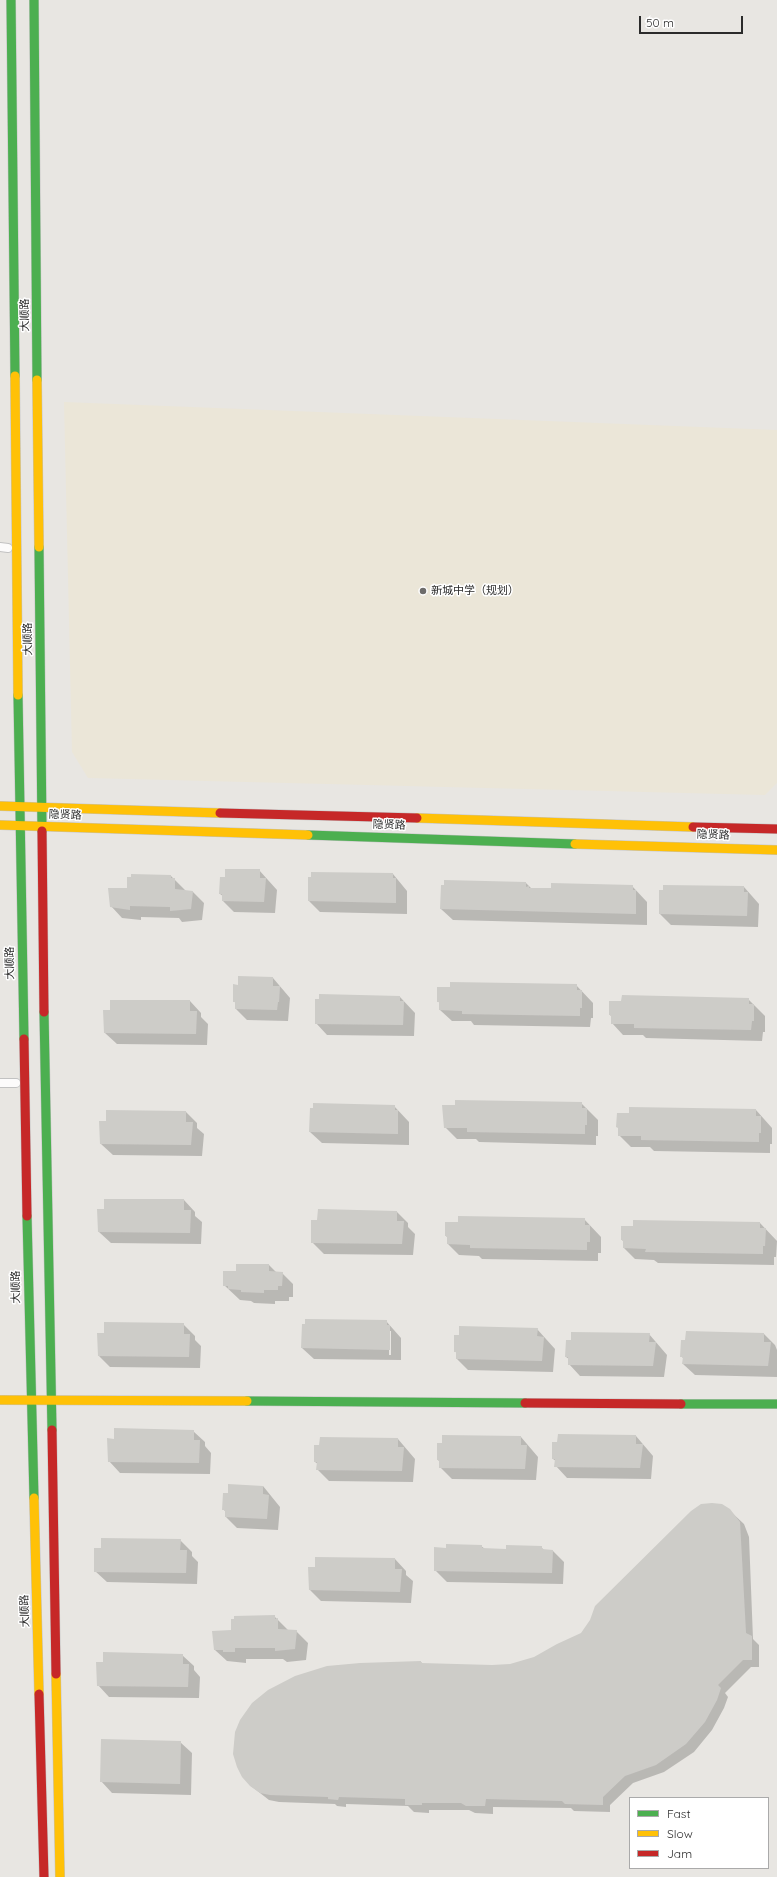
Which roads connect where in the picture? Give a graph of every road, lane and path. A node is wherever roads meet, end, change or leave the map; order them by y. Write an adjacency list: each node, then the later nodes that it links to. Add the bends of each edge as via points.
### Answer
1 (11, 0): 4 (street, 大顺路)
2 (34, 0): 5 (street, 大顺路)
3 (0, 806): 4 (street, 隐贤路)
4 (19, 806): 5 (street, 隐贤路); 7 (street, 大顺路)
5 (42, 807): 8 (street, 大顺路); 9 (street, 隐贤路)
6 (0, 825): 7 (street, 隐贤路)
7 (20, 826): 8 (street, 隐贤路); 14 (street, 大顺路)
8 (42, 826): 10 (street, 隐贤路); 15 (street, 大顺路)
9 (777, 829)
10 (777, 850)
11 (0, 1083): 12 (lane)
12 (16, 1083)
13 (0, 1400): 14 (street)
14 (31, 1400): 15 (street); 17 (street, 大顺路)
15 (52, 1400): 16 (street); 18 (street, 大顺路)
16 (777, 1404)
17 (44, 1877)
18 (60, 1877)

